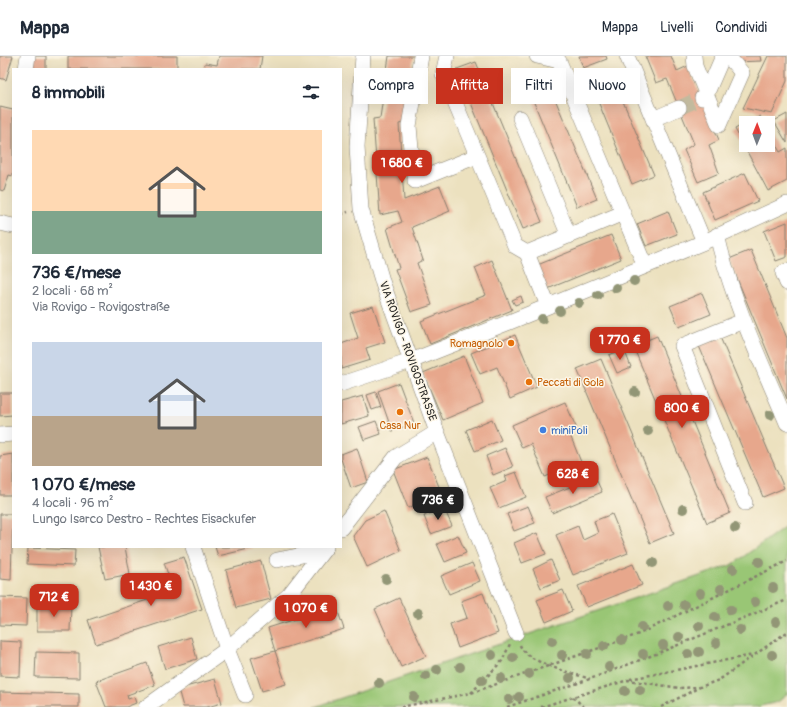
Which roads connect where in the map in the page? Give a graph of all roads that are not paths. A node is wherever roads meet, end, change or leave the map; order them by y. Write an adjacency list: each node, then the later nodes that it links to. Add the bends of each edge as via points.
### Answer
1 (28, 56): 10 (street)
2 (363, 56): 28 (street, VIA ROVIGO - ROVIGOSTRASSE, via 357,147 361,208 383,284)
3 (421, 56): 15 (street, via 409,126 415,181)
4 (447, 56): 15 (street, via 443,74)
5 (537, 56): 17 (street, via 559,61)
6 (627, 56): 14 (street)
7 (694, 56): 11 (street)
8 (723, 56): 11 (street)
9 (728, 56): 11 (street, via 742,73 719,125)
10 (26, 68)
11 (704, 96)
12 (679, 108): 14 (street)
13 (520, 118): 20 (street)
14 (653, 119): 21 (street)
15 (477, 156): 22 (street, via 515,246)
16 (787, 204): 21 (street)
17 (623, 213): 20 (street); 23 (street)
18 (0, 222): 19 (street)
19 (12, 226)
20 (569, 236): 22 (street)
21 (710, 238): 23 (street); 27 (street, via 723,261)
22 (527, 253): 26 (street)
23 (645, 266): 26 (street)
24 (787, 271): 25 (street, via 783,273)
25 (787, 283)
26 (548, 306): 28 (street)
27 (743, 321): 30 (street); 34 (street, via 682,346)
28 (412, 361): 29 (street); 31 (street, VIA ROVIGO - ROVIGOSTRASSE)
29 (342, 384)
30 (787, 423)
31 (437, 432): 35 (street, via 396,457); 39 (street, VIA ROVIGO - ROVIGOSTRASSE)
32 (0, 434): 33 (street)
33 (12, 434)
34 (745, 503)
35 (342, 527)
36 (193, 548): 40 (street)
37 (325, 549): 38 (street); 40 (street, via 289,595)
38 (277, 560)
39 (516, 633)
40 (227, 649): 41 (street); 42 (street)
41 (245, 695)
42 (146, 707)

